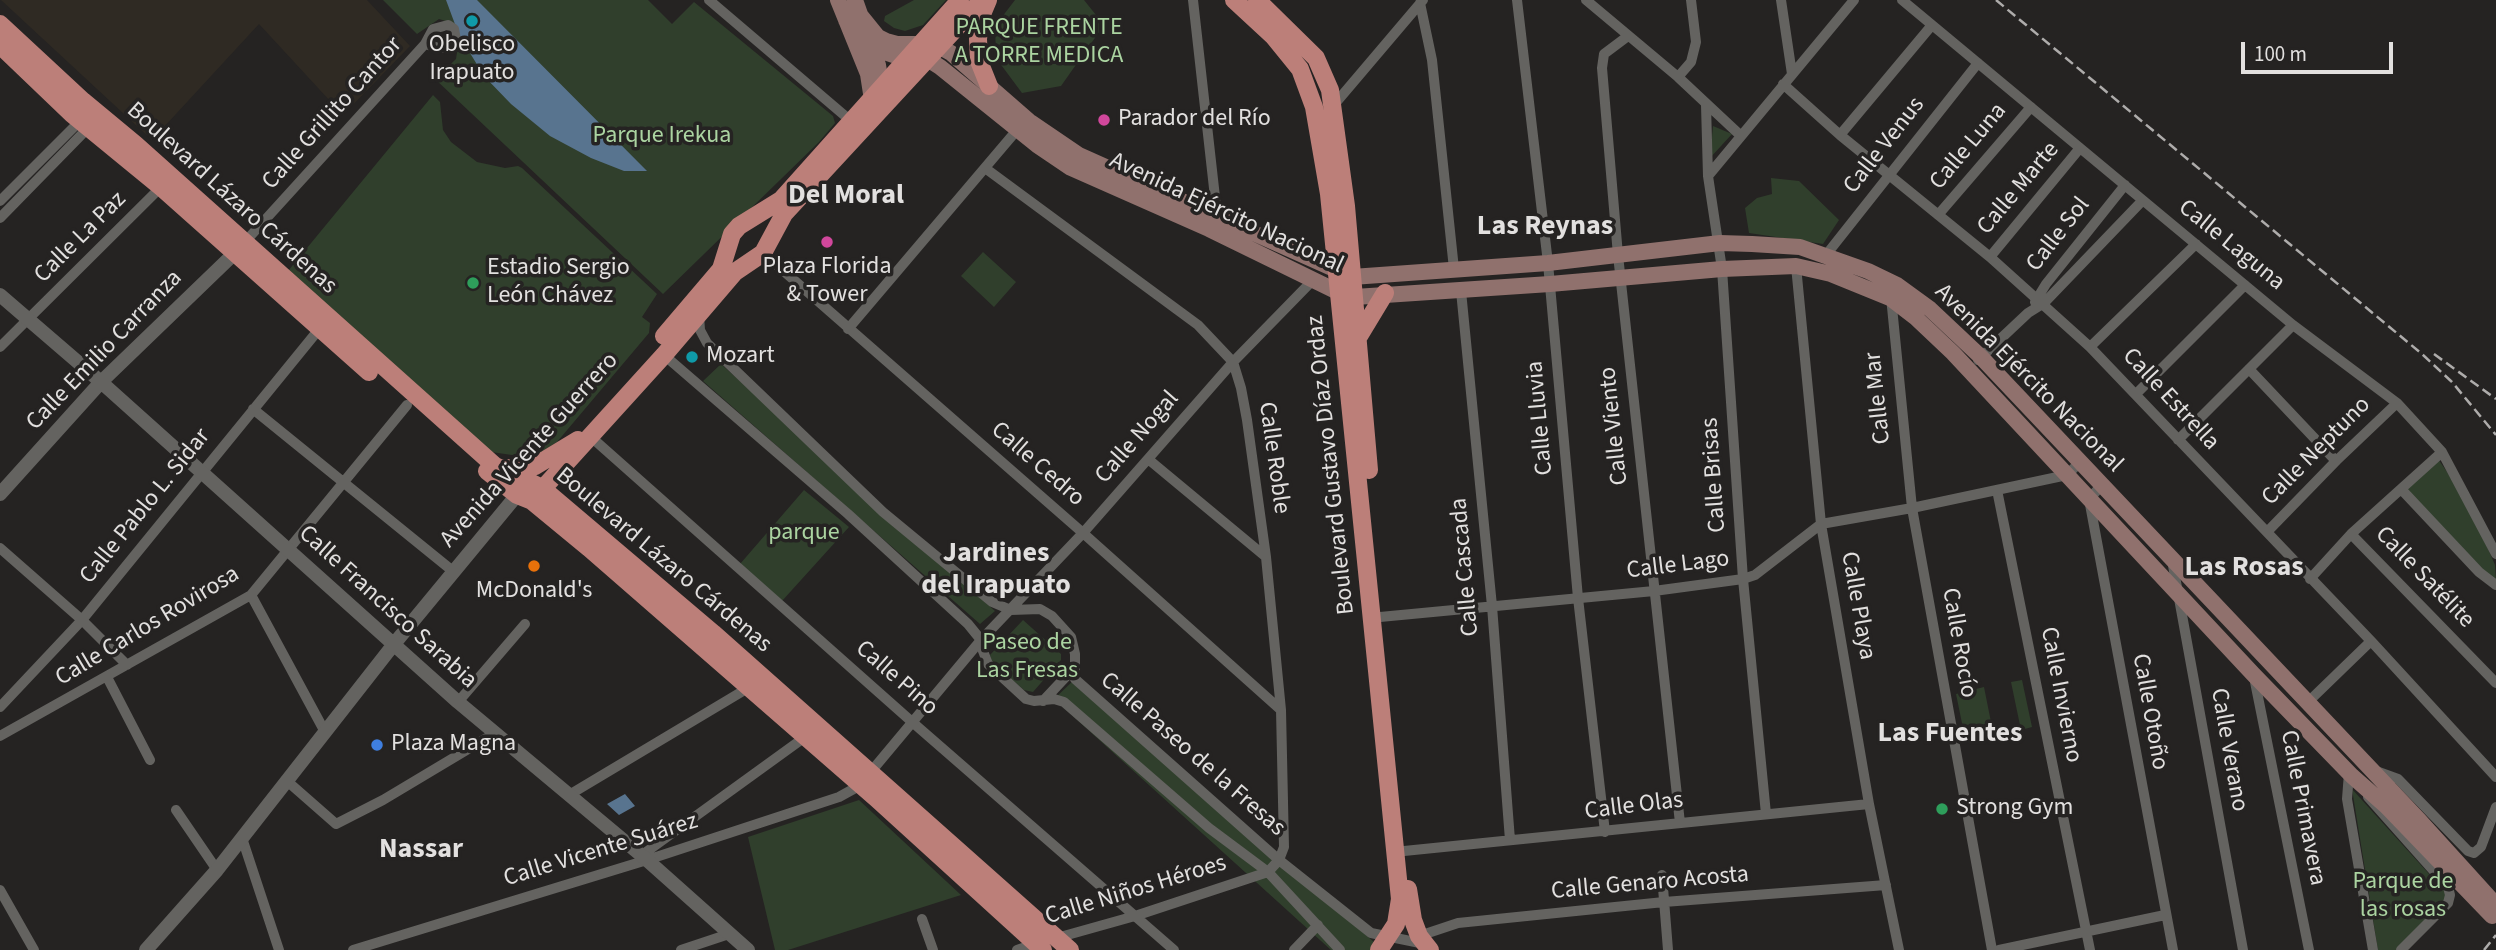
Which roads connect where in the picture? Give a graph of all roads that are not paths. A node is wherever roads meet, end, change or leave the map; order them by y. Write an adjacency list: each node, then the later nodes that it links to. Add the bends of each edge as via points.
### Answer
1 (709, 0): 33 (street)
2 (838, 0): 16 (main road)
3 (960, 0): 22 (main road, Avenida Vicente Guerrero)
4 (982, 0): 22 (main road, Avenida Vicente Guerrero)
5 (988, 0): 28 (main road, via 978,40 979,61)
6 (1193, 0): 47 (street)
7 (1234, 0): 64 (main road, Boulevard Gustavo Díaz Ordaz, via 1274,37 1300,69 1308,87)
8 (1257, 0): 31 (main road, Boulevard Gustavo Díaz Ordaz, via 1316,58)
9 (1517, 0): 59 (street, Calle Lluvia)
10 (1586, 0): 19 (street)
11 (1691, 0): 26 (street, via 1696,42 1691,62)
12 (1781, 0): 25 (street)
13 (1854, 0): 25 (street)
14 (1902, 0): 18 (street, Calle Laguna)
15 (1421, 1): 31 (street); 62 (street, via 1432,60)
16 (854, 12): 21 (main road); 22 (main road, via 878,37); 29 (main road, via 868,74)
17 (0, 24): 54 (main road, Boulevard Lázaro Cárdenas, via 136,145)
18 (1933, 25): 24 (street, Calle Laguna); 37 (street)
19 (1628, 36): 26 (street); 56 (street, Calle Viento, via 1604,54 1602,68)
20 (425, 44): 54 (street, Calle Grillito Cantor)
21 (871, 44): 22 (main road, via 896,56); 29 (main road)
22 (925, 52): 28 (main road, Avenida Ejército Nacional); 29 (main road, Avenida Vicente Guerrero); 35 (main road, Avenida Ejército Nacional)
23 (3, 53): 34 (main road, Boulevard Lázaro Cárdenas)
24 (1978, 63): 32 (street, Calle Laguna); 40 (street, Calle Venus)
25 (1792, 74): 27 (street)
26 (1678, 77): 30 (street)
27 (1783, 83): 36 (street); 37 (street, Calle Estrella)
28 (989, 86): 47 (main road, Avenida Ejército Nacional, via 1079,155)
29 (879, 98): 33 (main road, Avenida Vicente Guerrero); 50 (main road, Avenida Vicente Guerrero, via 785,214)
30 (1706, 105): 36 (street); 41 (street, Calle Brisas)
31 (1334, 106): 64 (main road, Boulevard Gustavo Díaz Ordaz)
32 (2031, 107): 38 (street, Calle Laguna); 48 (street, Calle Luna)
33 (851, 121): 46 (main road, Avenida Vicente Guerrero, via 781,200)
34 (85, 123): 43 (main road, Boulevard Lázaro Cárdenas); 44 (street); 49 (street)
35 (1017, 130): 39 (street); 66 (main road, Avenida Ejército Nacional, via 1071,168)
36 (1740, 135): 41 (street)
37 (1840, 135): 40 (street, Calle Estrella)
38 (2080, 148): 42 (street, Calle Laguna); 58 (street, Calle Marte)
39 (985, 167): 79 (street); 85 (street, Calle Roble, via 1198,325)
40 (1889, 174): 48 (street, Calle Estrella); 57 (street, Calle Venus)
41 (1708, 176): 51 (street, Calle Brisas)
42 (2125, 185): 45 (street, Calle Laguna); 74 (street, Calle Sol)
43 (161, 187): 54 (main road, Boulevard Lázaro Cárdenas); 76 (street, Calle La Paz)
44 (0, 201)
45 (2142, 201): 52 (street, Calle Laguna); 74 (street, Calle Sol)
46 (756, 213): 50 (main road); 53 (main road, Avenida Vicente Guerrero, via 738,226)
47 (1217, 215): 64 (main road, Avenida Ejército Nacional)
48 (1938, 215): 58 (street, Calle Estrella)
49 (0, 218)
50 (775, 234): 55 (main road, Avenida Vicente Guerrero)
51 (1720, 243): 56 (main road, Avenida Ejército Nacional); 57 (main road, Avenida Ejército Nacional, via 1800,247); 63 (street, Calle Brisas)
52 (2196, 243): 68 (street, Calle Laguna); 81 (street)
53 (729, 244): 60 (main road); 93 (main road, Avenida Vicente Guerrero, via 721,269)
54 (240, 248): 78 (main road, Boulevard Lázaro Cárdenas); 88 (street, Calle Emilio Carranza); 99 (main road, Boulevard Lázaro Cárdenas)
55 (763, 253): 60 (main road, Avenida Vicente Guerrero); 79 (street, Calle Cedro)
56 (1618, 255): 59 (main road, Avenida Ejército Nacional); 65 (street, Calle Viento)
57 (1826, 255): 70 (main road, Avenida Ejército Nacional, via 1868,271)
58 (1990, 257): 74 (street, Calle Estrella)
59 (1548, 262): 62 (main road, Avenida Ejército Nacional); 67 (street, Calle Lluvia)
60 (746, 264): 75 (main road, Avenida Vicente Guerrero)
61 (1796, 267): 63 (main road, Avenida Ejército Nacional); 70 (main road, Avenida Ejército Nacional); 110 (street, Calle Playa)
62 (1454, 269): 64 (main road, Avenida Ejército Nacional)
63 (1722, 269): 65 (main road, Avenida Ejército Nacional); 120 (street, Calle Brisas)
64 (1345, 274): 73 (main road, Boulevard Gustavo Díaz Ordaz)
65 (1621, 278): 67 (main road, Avenida Ejército Nacional); 123 (street, Calle Viento)
66 (1314, 279): 73 (main road, Avenida Ejército Nacional); 85 (street, Calle Nogal)
67 (1550, 284): 69 (main road, Avenida Ejército Nacional); 126 (street, Calle Lluvia)
68 (2245, 285): 77 (street, Calle Laguna); 89 (street)
69 (1461, 290): 71 (main road, Avenida Ejército Nacional); 127 (street, Calle Cascada)
70 (1893, 292): 84 (main road, Avenida Ejército Nacional, via 1930,309); 86 (main road, Avenida Ejército Nacional); 109 (street, Calle Mar)
71 (1385, 293): 73 (main road, Avenida Ejército Nacional); 80 (main road)
72 (0, 295): 76 (street, Calle Francisco Sarabia)
73 (1347, 295): 80 (main road, Boulevard Gustavo Díaz Ordaz); 183 (main road, Boulevard Gustavo Díaz Ordaz, via 1400,899 1396,924)
74 (2040, 300): 81 (street, Calle Estrella); 84 (street, Calle Sol)
75 (699, 315): 83 (main road, Avenida Vicente Guerrero); 128 (street, Calle Paseo de la Fresas, via 707,343 883,512 992,603)
76 (29, 319): 82 (street, Calle La Paz); 88 (street, Calle Francisco Sarabia)
77 (2293, 325): 87 (street); 90 (street, Calle Laguna)
78 (320, 328): 91 (main road, Boulevard Lázaro Cárdenas); 92 (street, Calle Pablo L. Sidar)
79 (848, 329): 112 (street, Calle Cedro)
80 (1359, 336): 129 (main road, Boulevard Gustavo Díaz Ordaz)
81 (2090, 346): 89 (street, Calle Estrella)
82 (0, 347)
83 (664, 355): 93 (main road, Avenida Vicente Guerrero); 132 (street, Calle Paseo de la Fresas, via 858,524)
84 (1981, 357): 86 (street, Calle Sol); 98 (main road, Avenida Ejército Nacional)
85 (1233, 362): 96 (street, Calle Nogal); 117 (street, Calle Roble, via 1243,398)
86 (1968, 369): 101 (main road, Avenida Ejército Nacional)
87 (2249, 369): 94 (street); 97 (street)
88 (101, 382): 100 (street, Calle Francisco Sarabia); 107 (street, Calle Emilio Carranza)
89 (2136, 394): 94 (street, Calle Estrella)
90 (2398, 403): 95 (street, Calle Laguna); 97 (street, Calle Neptuno)
91 (407, 405): 102 (street, Calle Carlos Rovirosa); 106 (main road, Boulevard Lázaro Cárdenas)
92 (253, 409): 100 (street, Calle Pablo L. Sidar); 102 (street)
93 (585, 438): 99 (main road, via 527,469); 106 (main road, Avenida Vicente Guerrero); 146 (street, Calle Pino)
94 (2178, 440): 111 (street, Calle Estrella)
95 (2442, 452): 104 (street); 116 (street, Calle Laguna)
96 (1148, 459): 112 (street, Calle Nogal); 117 (street)
97 (2336, 461): 111 (street, Calle Neptuno)
98 (2080, 462): 101 (street); 103 (main road, Avenida Ejército Nacional)
99 (495, 466): 106 (main road, Boulevard Lázaro Cárdenas)
100 (201, 472): 115 (street, Calle Francisco Sarabia); 130 (street, Calle Pablo L. Sidar)
101 (2067, 475): 105 (street, Calle Lago); 108 (main road, Avenida Ejército Nacional)
102 (343, 482): 115 (street, Calle Carlos Rovirosa); 119 (street)
103 (2102, 485): 108 (street); 118 (main road, Avenida Ejército Nacional)
104 (2401, 489): 113 (street); 122 (street)
105 (1997, 490): 109 (street, Calle Lago); 180 (street, Calle Invierno)
106 (530, 492): 119 (street, Avenida Vicente Guerrero); 139 (main road, Boulevard Lázaro Cárdenas)
107 (0, 494)
108 (2089, 499): 124 (main road, Avenida Ejército Nacional); 176 (street, Calle Otoño)
109 (1912, 508): 110 (street, Calle Lago); 200 (street, Calle Rocío)
110 (1821, 524): 120 (street, Calle Lago, via 1755,575); 158 (street, Calle Playa)
111 (2267, 532): 121 (street, Calle Estrella)
112 (1083, 533): 128 (street, Calle Nogal); 145 (street, Calle Cedro)
113 (2351, 534): 121 (street); 140 (street, Calle Satélite)
114 (0, 548): 130 (street)
115 (287, 549): 125 (street, Calle Carlos Rovirosa); 134 (street, Calle Francisco Sarabia)
116 (2496, 555)
117 (1266, 557): 145 (street, Calle Roble)
118 (2171, 558): 124 (street, Calle Verano); 143 (main road, Avenida Ejército Nacional)
119 (454, 572): 134 (street, Avenida Vicente Guerrero)
120 (1743, 579): 123 (street, Calle Lago); 161 (street, Calle Brisas)
121 (2310, 579): 133 (street, Calle Estrella)
122 (2496, 585)
123 (1654, 591): 126 (street, Calle Lago); 162 (street, Calle Viento)
124 (2177, 593): 137 (main road, Avenida Ejército Nacional); 204 (street, Calle Verano)
125 (251, 595): 135 (street, Calle Carlos Rovirosa); 147 (street)
126 (1578, 598): 127 (street, Calle Lago); 163 (street, Calle Lluvia)
127 (1492, 606): 129 (street, Calle Lago); 165 (street, Calle Cascada)
128 (1011, 610): 132 (street, Calle Nogal); 136 (street, Calle Paseo de la Fresas, via 1040,609 1052,616 1071,637)
129 (1380, 617): 166 (main road, Boulevard Gustavo Díaz Ordaz)
130 (82, 620): 135 (street); 144 (street, Calle Pablo L. Sidar)
131 (525, 624): 142 (street)
132 (981, 640): 141 (street, Calle Paseo de la Fresas, via 988,664 1026,699); 146 (street, Calle Nogal)
133 (2371, 641): 143 (street); 154 (street, Calle Estrella)
134 (394, 644): 142 (street, Calle Francisco Sarabia); 147 (street, Avenida Vicente Guerrero)
135 (127, 665): 138 (street, Calle Carlos Rovirosa)
136 (1075, 667): 141 (street); 168 (street, Calle Paseo de la Fresas, via 1074,679)
137 (2253, 674): 153 (main road, Avenida Ejército Nacional); 205 (street, Calle Primavera)
138 (107, 677): 149 (street, Calle Carlos Rovirosa); 151 (street)
139 (756, 682): 150 (main road, Boulevard Lázaro Cárdenas); 155 (main road, Boulevard Lázaro Cárdenas); 157 (street)
140 (2496, 682)
141 (1042, 701): 170 (street, Calle Paseo de la Fresas, via 1064,702 1209,828)
142 (458, 702): 148 (street, Calle Francisco Sarabia)
143 (2307, 703): 152 (main road, Avenida Ejército Nacional)
144 (0, 707)
145 (1282, 710): 168 (street, Calle Roble, via 1284,847)
146 (911, 721): 155 (street, Calle Nogal); 177 (street, Calle Pino)
147 (325, 732): 156 (street, Avenida Vicente Guerrero)
148 (495, 733): 156 (street, via 336,824); 157 (street, Calle Francisco Sarabia)
149 (0, 736)
150 (805, 737): 155 (main road, Boulevard Lázaro Cárdenas); 167 (street)
151 (150, 760)
152 (2370, 768): 159 (street, via 2398,779 2474,853 2481,847); 175 (main road, Avenida Ejército Nacional)
153 (2351, 774): 175 (main road, Avenida Ejército Nacional); 206 (street, via 2347,799); 207 (street, via 2448,887 2448,903)
154 (2496, 777)
155 (864, 778): 167 (street, Calle Vicente Suárez, via 839,797); 182 (main road, Boulevard Lázaro Cárdenas)
156 (287, 780): 164 (street, Avenida Vicente Guerrero)
157 (569, 795): 167 (street, Calle Francisco Sarabia)
158 (1869, 804): 161 (street, Calle Olas); 172 (street, Calle Playa)
159 (2496, 807)
160 (176, 810): 169 (street)
161 (1766, 814): 162 (street, Calle Olas)
162 (1680, 823): 163 (street, Calle Olas)
163 (1605, 832): 165 (street, Calle Olas)
164 (242, 838): 169 (street, Avenida Vicente Guerrero); 188 (street)
165 (1510, 841): 166 (street, Calle Olas)
166 (1404, 852): 184 (main road, Boulevard Gustavo Díaz Ordaz, via 1409,903)
167 (645, 858): 181 (street, Calle Francisco Sarabia); 189 (street, Calle Vicente Suárez)
168 (1279, 860): 170 (street); 183 (street, Calle Paseo de la Fresas)
169 (217, 870): 187 (street, Avenida Vicente Guerrero)
170 (1268, 872): 177 (street, Calle Niños Héroes); 179 (street, Calle Paseo de la Fresas)
171 (1662, 875): 174 (street)
172 (1886, 886): 174 (street, Calle Genaro Acosta); 199 (street, Calle Playa)
173 (0, 890): 185 (street)
174 (1664, 902): 184 (street, Calle Genaro Acosta, via 1458,923); 198 (street)
175 (2494, 910)
176 (2165, 915): 180 (street); 203 (street, Calle Otoño)
177 (1135, 916): 182 (street, Calle Niños Héroes); 195 (street, Calle Pino)
178 (922, 919): 192 (street)
179 (1318, 925): 196 (street); 197 (street, Calle Paseo de la Fresas)
180 (2086, 930): 201 (street); 202 (street, Calle Invierno)
181 (729, 934): 190 (street); 191 (street, Calle Francisco Sarabia)
182 (1045, 944): 193 (street, Calle Niños Héroes); 194 (main road, Boulevard Lázaro Cárdenas)
183 (1383, 944): 184 (street, Calle Paseo de la Fresas, via 1412,940)
184 (1426, 944)
185 (32, 947): 186 (street)
186 (19, 950)
187 (146, 950)
188 (279, 950)
189 (353, 950)
190 (681, 950)
191 (748, 950)
192 (933, 950)
193 (1017, 950)
194 (1070, 950)
195 (1174, 950)
196 (1294, 950)
197 (1340, 950)
198 (1668, 950)
199 (1899, 950)
200 (1992, 950)
201 (1999, 950)
202 (2090, 950)
203 (2173, 950)
204 (2243, 950)
205 (2309, 950)
206 (2373, 950)
207 (2401, 950)

